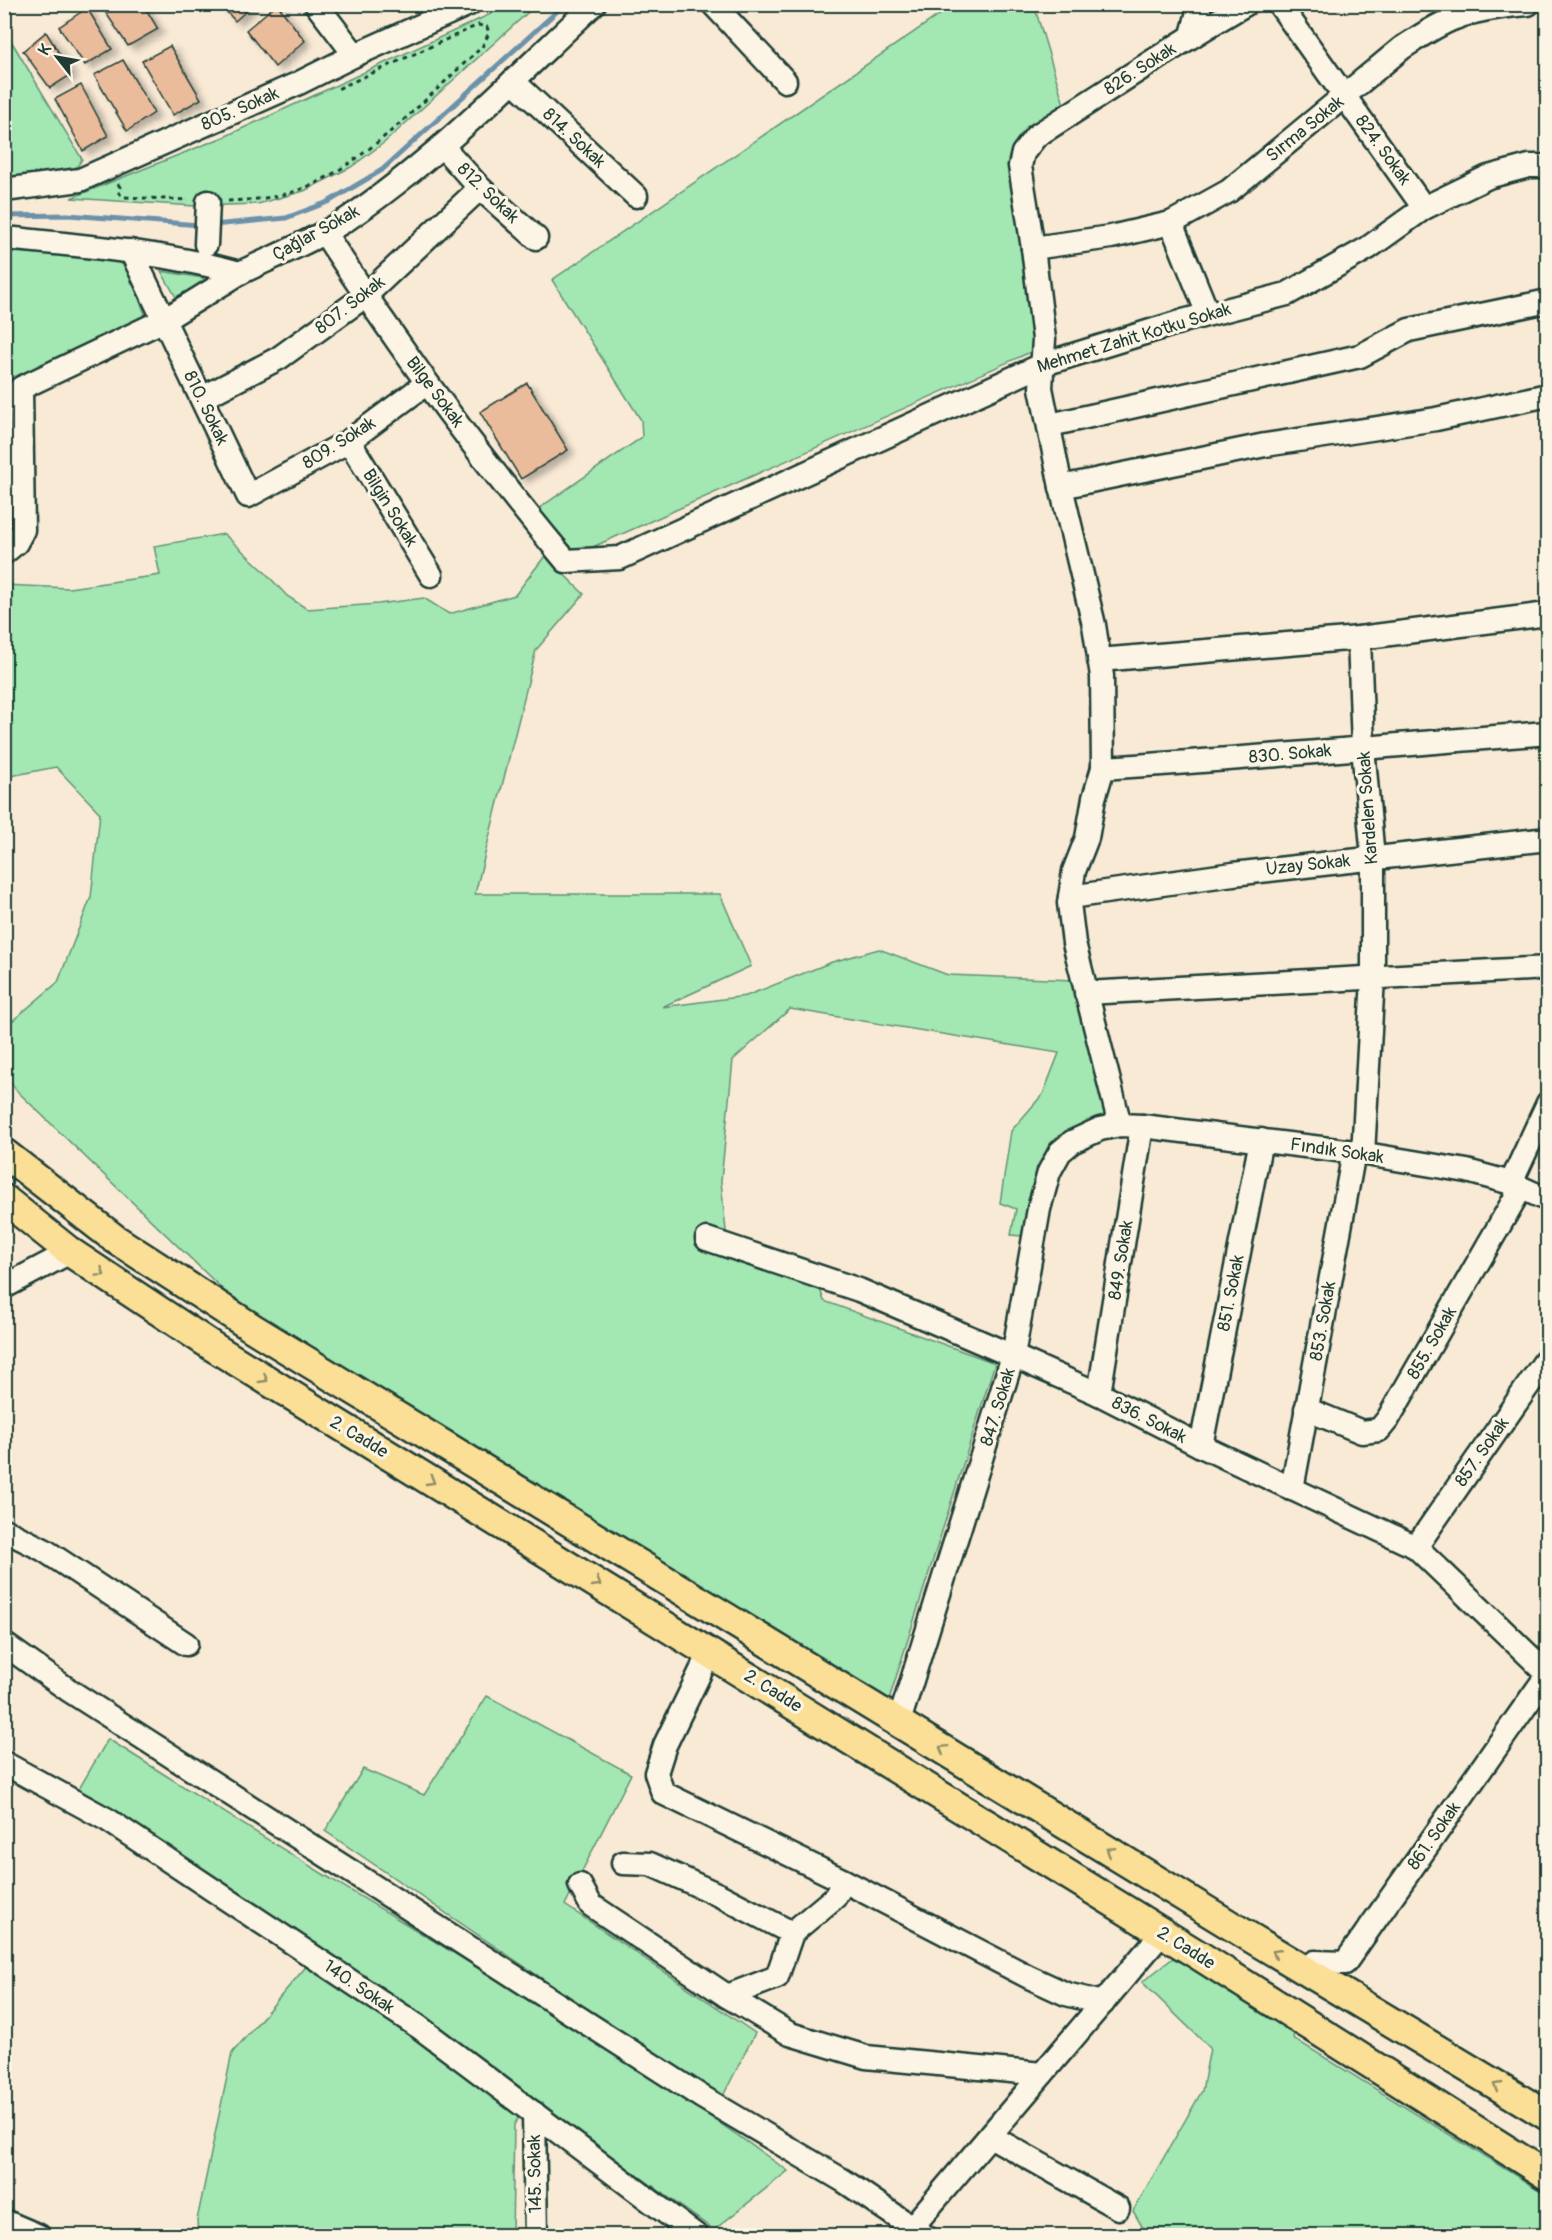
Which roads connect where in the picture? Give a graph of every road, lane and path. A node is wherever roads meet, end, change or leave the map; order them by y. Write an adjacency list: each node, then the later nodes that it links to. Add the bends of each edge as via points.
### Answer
1 (316, 4): 10 (street)
2 (469, 4): 10 (street, 805. Sokak)
3 (594, 4): 11 (street, Çağlar Sokak)
4 (713, 4): 12 (street)
5 (1200, 4): 9 (street)
6 (1246, 4): 9 (street, 826. Sokak)
7 (1279, 4): 14 (street, 824. Sokak)
8 (1528, 4): 14 (street, Sırma Sokak, via 1456,17 1430,30 1402,48)
9 (1192, 35): 28 (street, 826. Sokak, via 1036,136 1023,153 1020,166)
10 (355, 55): 19 (street, 805. Sokak, via 80,180)
11 (513, 81): 15 (street, Çağlar Sokak); 20 (street, 814. Sokak)
12 (785, 81)
13 (328, 93): 21 (path, via 478,25 487,27 489,33 482,46 350,163 304,188 260,200)
14 (1344, 97): 22 (street, 824. Sokak); 23 (street, Sırma Sokak, via 1229,191)
15 (442, 146): 18 (street, 812. Sokak); 24 (street, Çağlar Sokak)
16 (1548, 166): 22 (street, Mehmet Zahit Kotku Sokak, via 1529,166 1488,177)
17 (128, 183): 21 (path, via 118,192 123,196)
18 (480, 189): 26 (street, 812. Sokak); 31 (street, 807. Sokak)
19 (4, 190)
20 (636, 196)
21 (208, 201): 27 (street)
22 (1424, 208): 33 (street, Mehmet Zahit Kotku Sokak, via 1368,248 1287,294)
23 (1171, 223): 28 (street, Sırma Sokak, via 1111,237); 33 (street)
24 (324, 232): 30 (street, Çağlar Sokak); 31 (street, Bilge Sokak)
25 (4, 238): 29 (street)
26 (536, 238)
27 (207, 244)
28 (1033, 248): 35 (street)
29 (131, 251): 30 (street); 34 (street, 810. Sokak)
30 (240, 273): 34 (street, Çağlar Sokak)
31 (366, 296): 36 (street, Bilge Sokak); 38 (street, 807. Sokak, via 279,358)
32 (1548, 301): 39 (street, via 1409,330 1360,356)
33 (1208, 314): 35 (street, Mehmet Zahit Kotku Sokak)
34 (164, 320): 38 (street, 810. Sokak); 44 (street, Çağlar Sokak, via 21,388 23,530)
35 (1044, 364): 39 (street, via 1041,388); 43 (street, Mehmet Zahit Kotku Sokak, via 620,558 566,561)
36 (427, 383): 40 (street, 809. Sokak); 43 (street, Bilge Sokak)
37 (1548, 395): 41 (street, via 1436,419 1265,445)
38 (202, 398): 42 (street, 810. Sokak)
39 (1050, 425): 41 (street)
40 (349, 441): 42 (street, 809. Sokak); 45 (street, Bilgin Sokak)
41 (1061, 487): 48 (street)
42 (248, 496)
43 (553, 545)
44 (4, 553)
45 (431, 575)
46 (1548, 614): 47 (street)
47 (1359, 638): 48 (street); 50 (street, Kardelen Sokak)
48 (1099, 660): 51 (street)
49 (1548, 733): 50 (street, 830. Sokak)
50 (1363, 747): 51 (street, 830. Sokak); 53 (street, Kardelen Sokak)
51 (1103, 768): 54 (street)
52 (1548, 838): 53 (street, Uzay Sokak)
53 (1373, 858): 54 (street, Uzay Sokak); 56 (street, Kardelen Sokak)
54 (1070, 897): 57 (street, via 1074,942)
55 (1548, 968): 56 (street)
56 (1373, 978): 57 (street); 62 (street, Kardelen Sokak)
57 (1086, 993): 59 (street)
58 (1548, 1103): 63 (street)
59 (1131, 1126): 60 (street, Fındık Sokak); 69 (street, 847. Sokak, via 1100,1129 1072,1142 1060,1152 1048,1172); 71 (street, 849. Sokak)
60 (1261, 1140): 62 (street, Fındık Sokak); 73 (street, 851. Sokak)
61 (4, 1153): 81 (main road, 2. Cadde, via 115,1239 254,1329)
62 (1358, 1153): 63 (street, Fındık Sokak, via 1467,1171); 72 (street, 853. Sokak)
63 (1516, 1186): 65 (street, Fındık Sokak); 72 (street, 855. Sokak, via 1379,1430 1362,1432)
64 (4, 1199): 67 (main road, 2. Cadde)
65 (1548, 1200)
66 (707, 1239): 69 (street, 836. Sokak, via 859,1290)
67 (70, 1252): 68 (street); 79 (main road, 2. Cadde, one-way to 79, via 214,1348)
68 (4, 1287)
69 (1013, 1356): 71 (street, 836. Sokak); 81 (street, 847. Sokak)
70 (1548, 1356): 76 (street, 857. Sokak)
71 (1099, 1394): 73 (street, 836. Sokak)
72 (1306, 1409): 74 (street, 853. Sokak)
73 (1201, 1446): 74 (street, 836. Sokak)
74 (1292, 1489): 76 (street, 836. Sokak)
75 (4, 1530): 78 (street, via 44,1550)
76 (1416, 1547): 80 (street, 836. Sokak)
77 (4, 1644): 98 (street, via 70,1691)
78 (186, 1644)
79 (710, 1652): 84 (street, via 665,1745 656,1773 663,1793); 87 (main road, 2. Cadde)
80 (1548, 1674): 88 (street, 861. Sokak, via 1345,1963 1315,1962)
81 (899, 1722): 88 (main road, 2. Cadde, one-way to 81)
82 (4, 1763): 92 (street, 140. Sokak, via 108,1820 419,2027)
83 (623, 1863): 86 (street, via 650,1864)
84 (844, 1881): 86 (street, via 835,1897); 90 (street, via 1029,1977 1066,1994)
85 (580, 1885): 89 (street, via 591,1905)
86 (792, 1933): 89 (street, via 777,1977)
87 (1162, 1933): 90 (street); 95 (main road, 2. Cadde)
88 (1307, 1971): 93 (main road, 2. Cadde, one-way to 88)
89 (727, 1996): 91 (street, via 790,2034 866,2056)
90 (1103, 2002): 91 (street)
91 (1042, 2074): 94 (street)
92 (534, 2113): 100 (street, 145. Sokak); 101 (street, 140. Sokak)
93 (1548, 2116)
94 (990, 2136): 96 (street); 98 (street)
95 (1548, 2176)
96 (1118, 2208)
97 (4, 2221): 99 (street)
98 (919, 2231)
99 (39, 2235)
100 (536, 2235)
101 (698, 2235)

